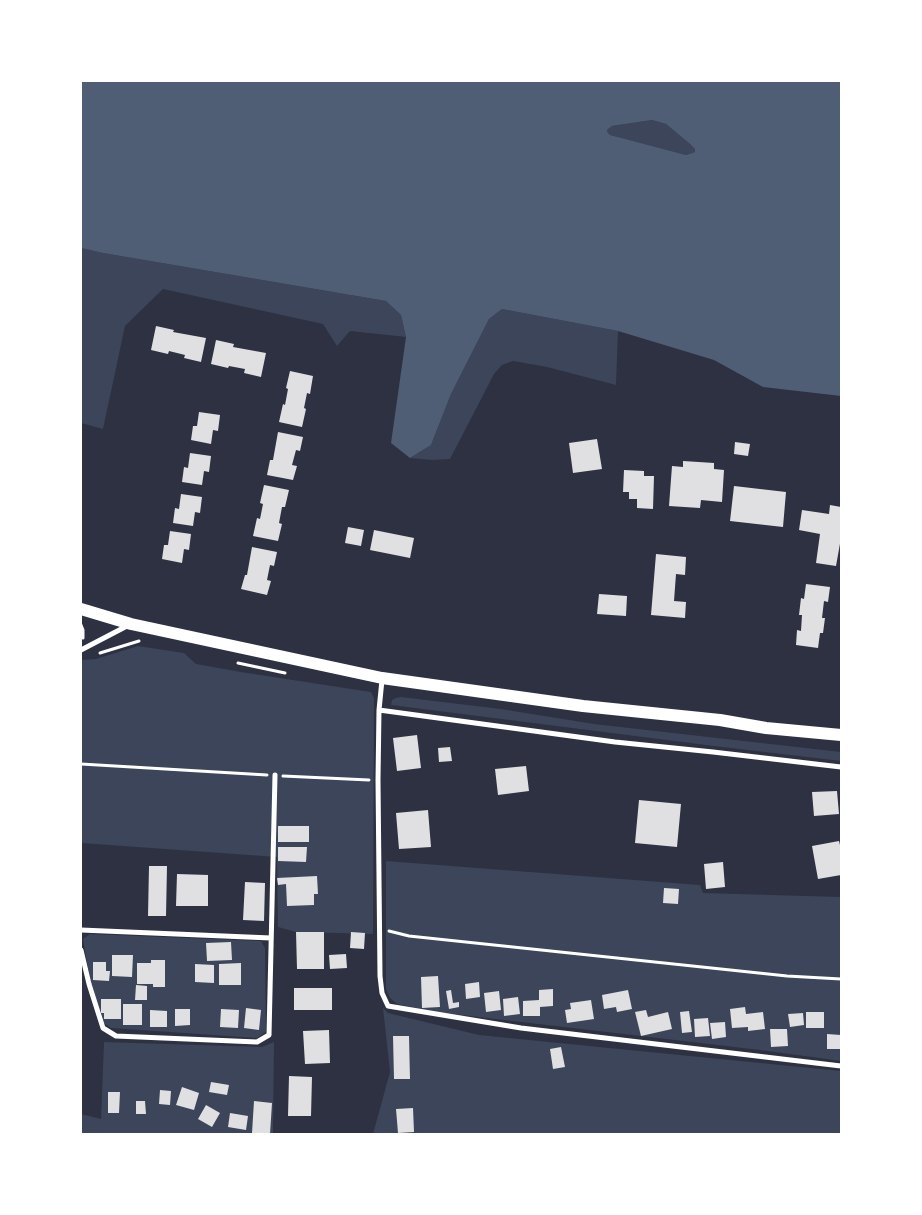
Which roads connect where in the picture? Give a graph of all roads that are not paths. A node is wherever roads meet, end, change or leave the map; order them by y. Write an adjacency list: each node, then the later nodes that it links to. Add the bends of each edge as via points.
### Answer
1 (81, 609): 2 (main road)
2 (131, 624): 3 (street); 4 (main road)
3 (81, 650)
4 (382, 678): 5 (street); 6 (main road, via 583,706)
5 (380, 710): 7 (street, via 615,742); 12 (street, via 380,976 388,1006 521,1028)
6 (841, 735)
7 (841, 767)
8 (275, 776): 10 (street)
9 (81, 930): 10 (street)
10 (271, 938): 11 (street, via 269,1035 257,1042 116,1036 103,1028)
11 (81, 950)
12 (841, 1066)

